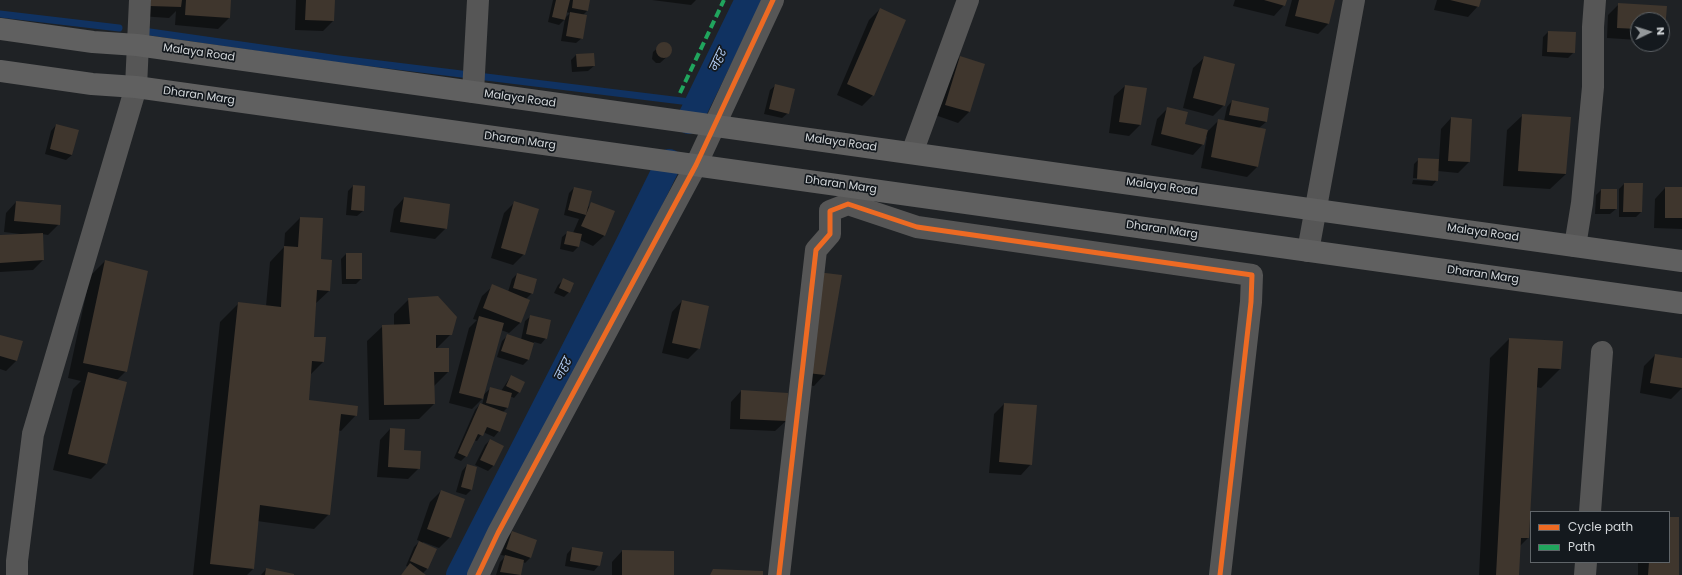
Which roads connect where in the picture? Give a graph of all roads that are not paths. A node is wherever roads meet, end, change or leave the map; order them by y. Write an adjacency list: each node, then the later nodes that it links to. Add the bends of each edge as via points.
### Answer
1 (140, 0): 8 (street)
2 (478, 0): 11 (street)
3 (773, 0): 12 (street)
4 (968, 0): 13 (street)
5 (1354, 0): 15 (street)
6 (1595, 0): 16 (street, via 1593,86 1582,203)
7 (0, 29): 8 (main road, Malaya Road, via 93,42)
8 (137, 45): 10 (street); 11 (main road, Malaya Road)
9 (0, 71): 10 (main road, Dharan Marg, via 92,84)
10 (136, 87): 14 (main road, Dharan Marg); 23 (street, via 33,434)
11 (473, 92): 12 (main road, Malaya Road)
12 (715, 126): 13 (main road, Malaya Road); 14 (street)
13 (912, 153): 15 (main road, Malaya Road)
14 (696, 165): 17 (main road, Dharan Marg); 24 (street, via 498,533)
15 (1316, 208): 16 (main road, Malaya Road); 17 (street)
16 (1575, 246): 18 (main road, Malaya Road)
17 (1308, 251): 19 (main road, Dharan Marg)
18 (1682, 261)
19 (1682, 304)
20 (1602, 352): 21 (street)
21 (1590, 511)
22 (1586, 563): 27 (street)
23 (11, 565)
24 (478, 575)
25 (779, 575): 26 (street, via 816,250 830,234 830,211 848,204 917,227 1252,275)
26 (1220, 575)
27 (1585, 575)

